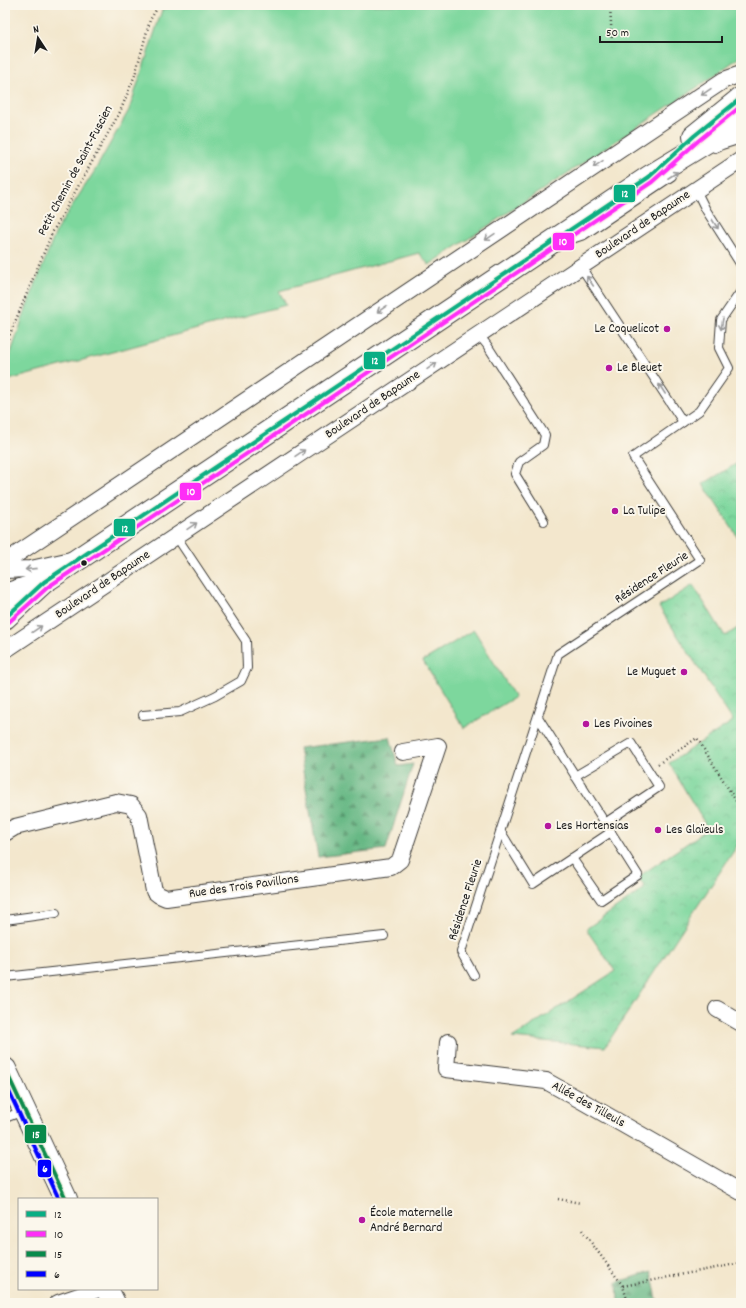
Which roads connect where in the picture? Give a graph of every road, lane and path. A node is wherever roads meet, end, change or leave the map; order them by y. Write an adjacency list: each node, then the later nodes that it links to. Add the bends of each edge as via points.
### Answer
1 (159, 5): 18 (path, Petit Chemin de Saint-Fuscien, via 150,20 135,75 120,112 52,232)
2 (610, 5): 3 (path)
3 (612, 41)
4 (741, 74): 23 (street, one-way to 23, via 718,84)
5 (741, 98): 11 (main road)
6 (741, 124): 11 (main road, via 726,130)
7 (741, 140): 8 (lane)
8 (708, 152)
9 (741, 160): 12 (street, Boulevard de Bapaume)
10 (682, 169): 13 (lane, one-way to 10, via 584,234)
11 (649, 177): 13 (main road)
12 (696, 190): 14 (lane, one-way to 14); 15 (street, Boulevard de Bapaume)
13 (531, 257): 22 (main road)
14 (741, 265)
15 (581, 267): 17 (street, Boulevard de Bapaume); 19 (lane, one-way to 15)
16 (741, 291): 19 (lane, Résidence Fleurie, one-way to 19, via 721,320 719,348 728,368 699,411)
17 (479, 335): 20 (lane, via 488,345 544,435 543,445 519,462 515,474); 21 (street, Boulevard de Bapaume, one-way to 17)
18 (5, 346)
19 (683, 422): 30 (lane, Résidence Fleurie, via 633,457 700,560 558,654)
20 (544, 521)
21 (176, 536): 28 (street, Boulevard de Bapaume, one-way to 21); 29 (lane, via 246,641 247,668 241,681 216,696 180,712)
22 (82, 557): 24 (street, one-way to 24, via 31,570); 25 (main road)
23 (5, 562)
24 (5, 570)
25 (44, 582): 26 (main road); 27 (main road)
26 (7, 595)
27 (5, 618)
28 (5, 650)
29 (143, 715)
30 (538, 717): 33 (lane); 36 (lane, Résidence Fleurie)
31 (403, 752): 38 (street, Rue des Trois Pavillons, via 438,746 400,860 391,867 166,898 154,891 139,815 131,805 116,802 14,827)
32 (649, 770): 33 (lane, via 631,743); 34 (path, via 697,738); 35 (lane, via 658,787)
33 (575, 776): 35 (lane)
34 (741, 809)
35 (605, 823): 37 (lane)
36 (501, 832): 39 (lane, via 533,884); 43 (lane, Résidence Fleurie, via 462,952)
37 (611, 832): 39 (lane); 39 (lane, via 638,874 601,900)
38 (5, 833)
39 (572, 858)
40 (56, 913): 41 (lane)
41 (5, 920)
42 (384, 936): 44 (lane)
43 (474, 974)
44 (5, 977)
45 (717, 1009): 46 (street)
46 (741, 1023)
47 (448, 1042): 50 (street, Allée des Tilleuls, via 446,1069 546,1081)
48 (5, 1069): 49 (main road)
49 (14, 1114): 51 (main road)
50 (741, 1192)
51 (65, 1198)
52 (558, 1200): 53 (path)
53 (582, 1203)
54 (582, 1230): 56 (path)
55 (741, 1263): 56 (path)
56 (623, 1286): 61 (path)
57 (96, 1290): 59 (street)
58 (108, 1290): 60 (main road)
59 (58, 1303)
60 (114, 1303)
61 (628, 1303)

